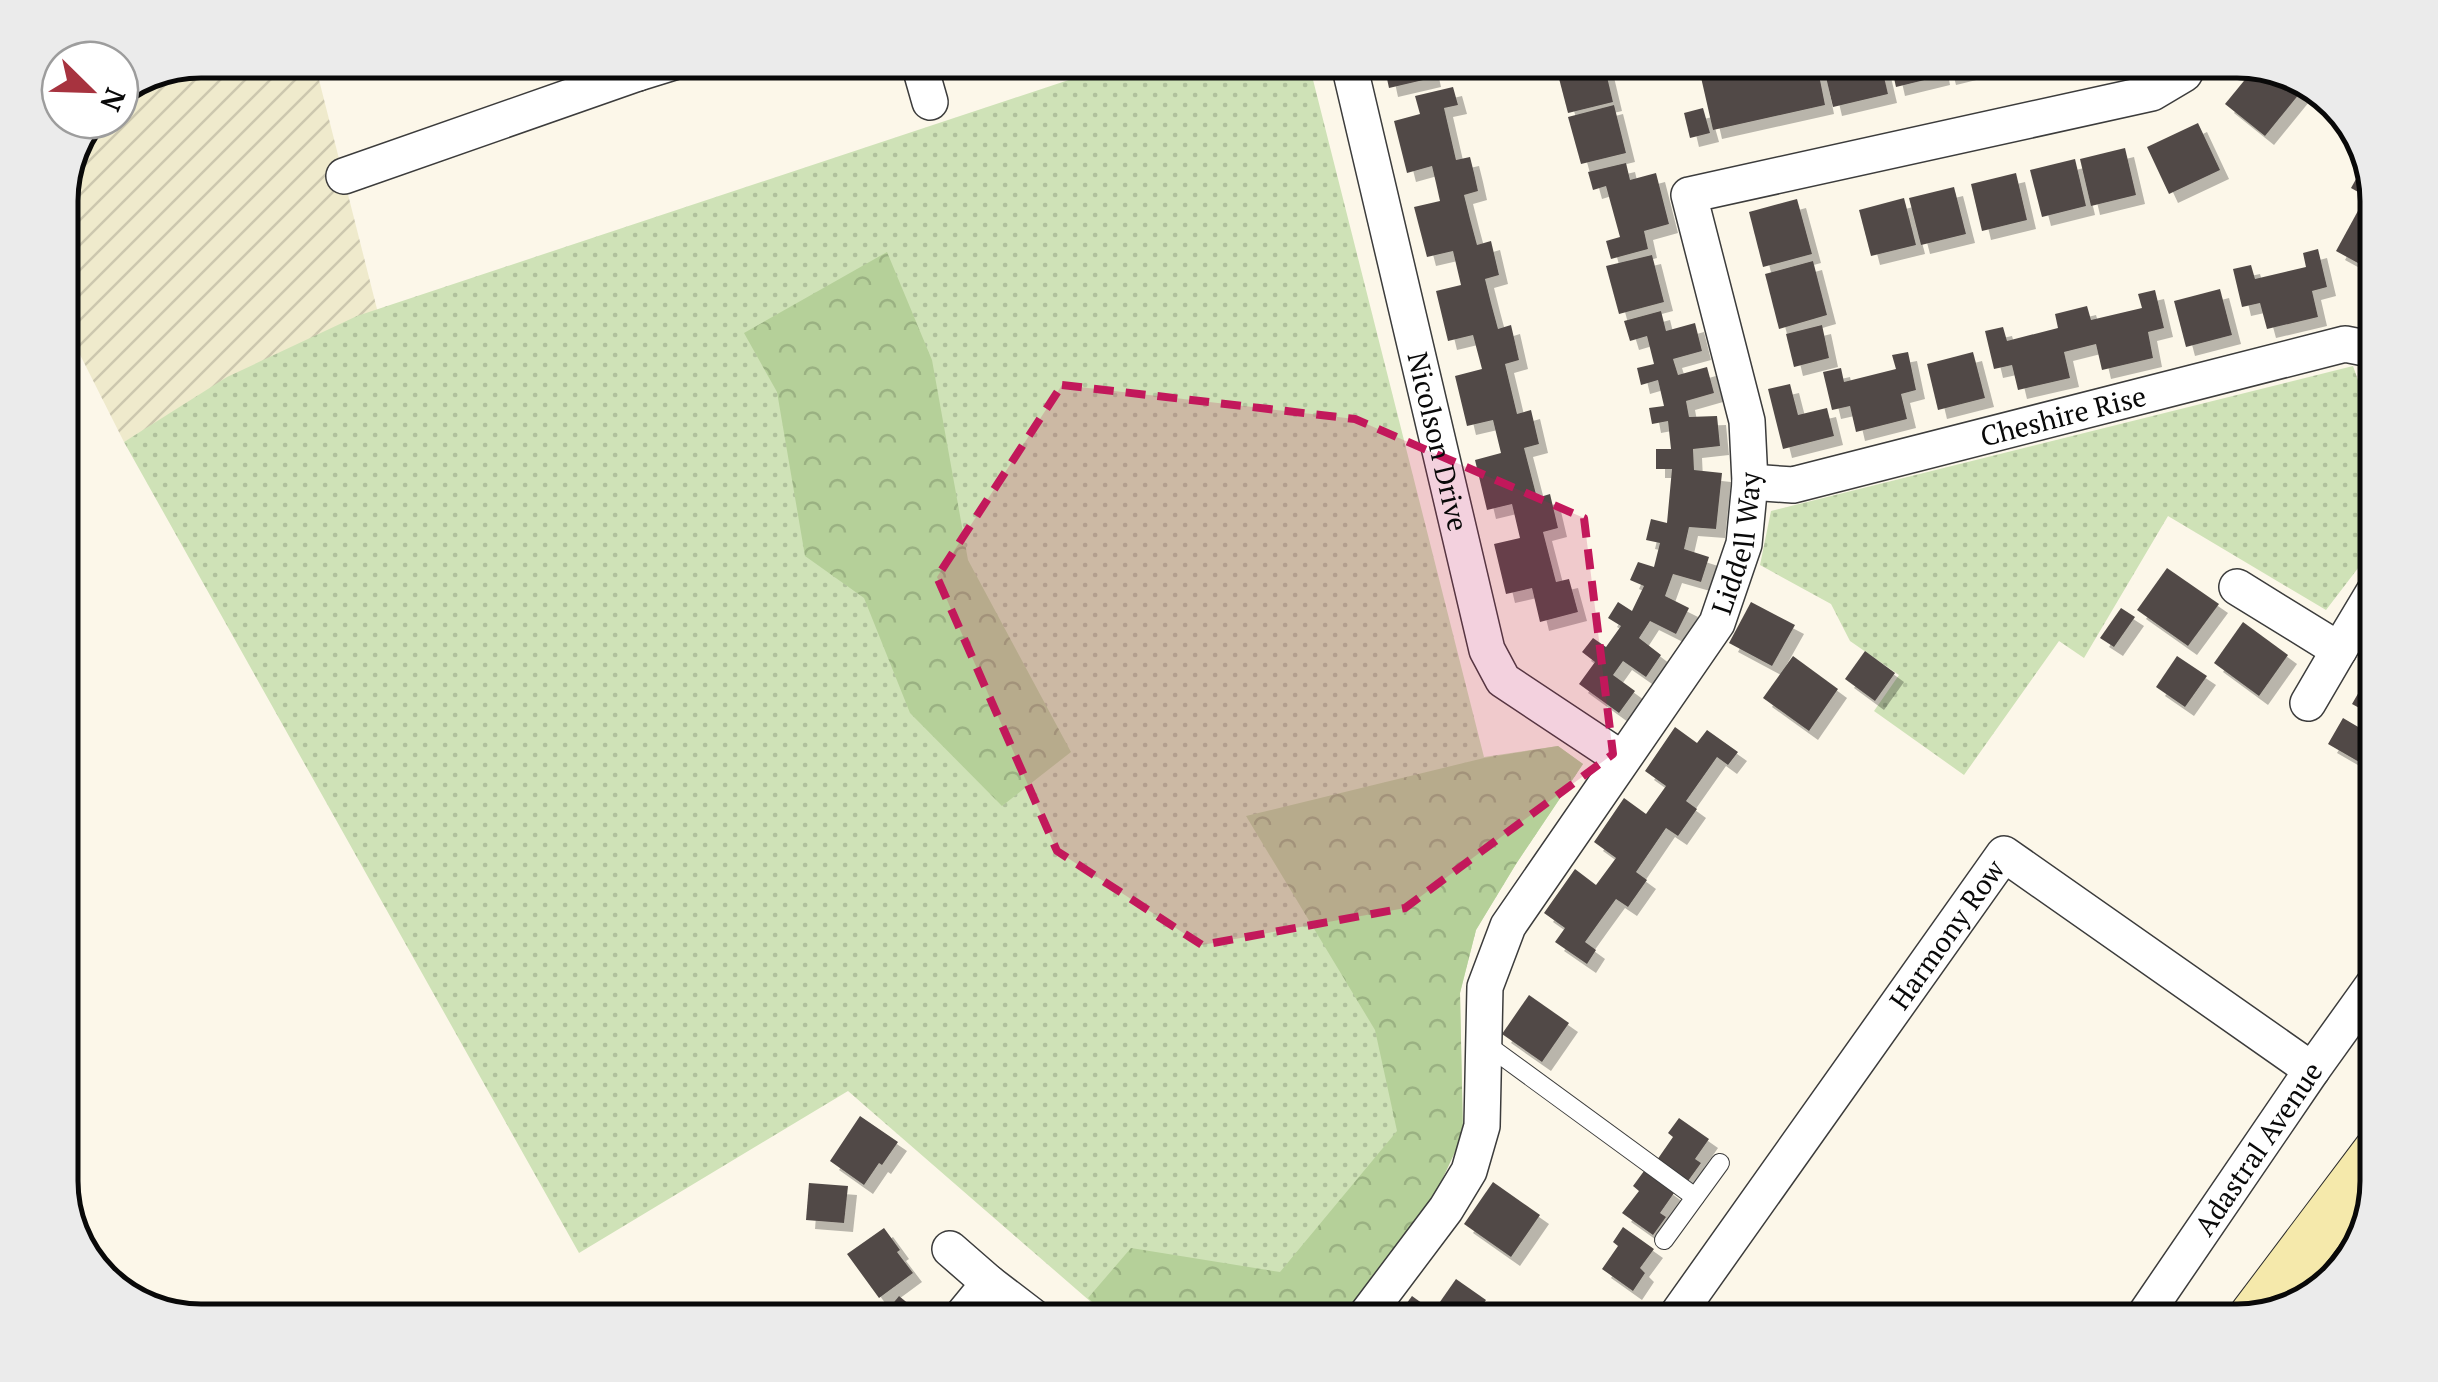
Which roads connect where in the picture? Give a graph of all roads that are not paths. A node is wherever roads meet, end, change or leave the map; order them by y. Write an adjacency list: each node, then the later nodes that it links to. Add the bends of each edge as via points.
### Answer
1 (604, 78): 6 (street)
2 (923, 78): 5 (street)
3 (1352, 78): 13 (street, Nicolson Drive, via 1487,650 1504,680)
4 (2177, 78): 8 (street, Liddell Way, via 2152,93 1689,194 1747,422)
5 (930, 102)
6 (344, 176)
7 (2360, 346): 8 (street, Cheshire Rise, via 2345,344 1793,485)
8 (1750, 482): 13 (street, Liddell Way, via 1744,544 1716,624)
9 (2237, 588): 11 (street)
10 (2360, 615): 11 (street)
11 (2339, 650): 12 (street)
12 (2308, 703)
13 (1622, 759): 15 (street, Liddell Way, via 1508,926 1485,987)
14 (2360, 1003): 16 (street, Adastral Avenue)
15 (1483, 1042): 19 (lane); 26 (street, Liddell Way, via 1482,1126 1468,1170)
16 (2312, 1070): 27 (street, Harmony Row, via 2004,854); 28 (street, Adastral Avenue)
17 (1720, 1163): 19 (lane)
18 (2360, 1176): 23 (street)
19 (1695, 1197): 20 (lane)
20 (1664, 1240)
21 (950, 1249): 22 (street)
22 (988, 1282): 24 (street); 25 (street)
23 (2265, 1301)
24 (971, 1304)
25 (1017, 1304)
26 (1375, 1304)
27 (1685, 1304)
28 (2152, 1304)

